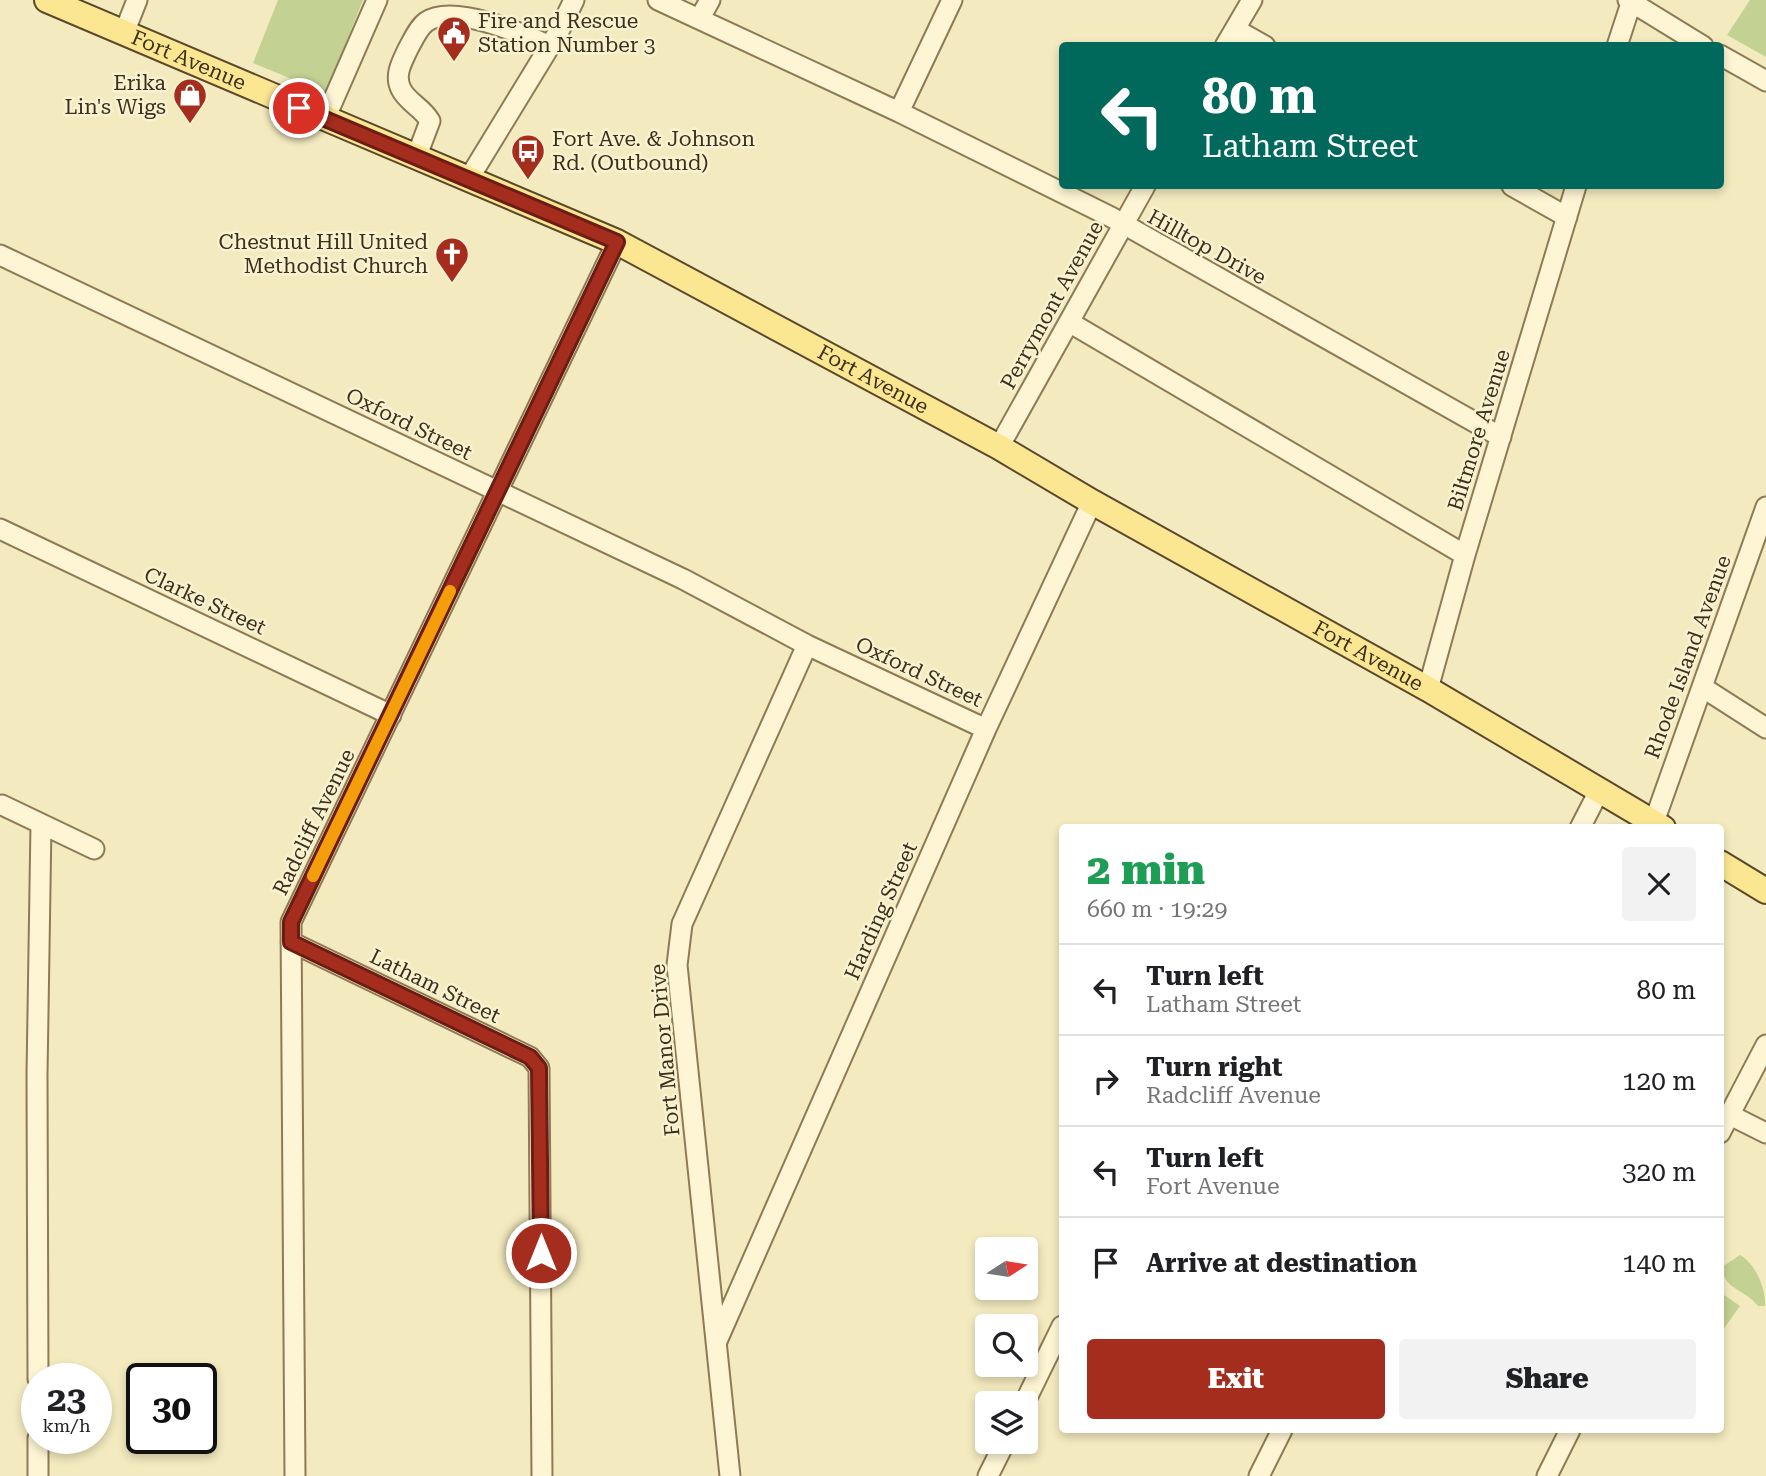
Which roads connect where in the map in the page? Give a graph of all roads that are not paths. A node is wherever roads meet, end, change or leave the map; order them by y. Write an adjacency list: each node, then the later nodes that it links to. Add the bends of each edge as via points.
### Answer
1 (138, 0): 11 (street)
2 (377, 0): 20 (street)
3 (574, 0): 16 (street)
4 (658, 0): 10 (street, Hilltop Drive)
5 (710, 0): 10 (street)
6 (952, 0): 19 (street)
7 (1252, 0): 12 (street)
8 (50, 1): 11 (main road, Fort Avenue)
9 (1630, 1): 14 (street); 15 (street)
10 (701, 18): 19 (street, Hilltop Drive)
11 (124, 33): 20 (main road, Fort Avenue)
12 (1230, 37): 13 (street)
13 (1249, 42)
14 (1618, 42)
15 (1697, 42)
16 (550, 46): 21 (street, via 482,21 450,16 425,22 404,57 398,78 401,90 430,121); 22 (street)
17 (1724, 57): 18 (street)
18 (1766, 82)
19 (899, 112): 27 (street, Hilltop Drive)
20 (325, 119): 21 (main road, Fort Avenue)
21 (416, 158): 22 (main road, Fort Avenue)
22 (468, 180): 28 (main road, Fort Avenue)
23 (1143, 189): 27 (street, Perrymont Avenue)
24 (1516, 189): 26 (street)
25 (1575, 189): 26 (street, Biltmore Avenue)
26 (1567, 217): 31 (street, Biltmore Avenue)
27 (1122, 225): 30 (street, Perrymont Avenue); 31 (street, Hilltop Drive)
28 (617, 242): 32 (main road, Fort Avenue); 33 (street, Radcliff Avenue)
29 (0, 255): 33 (street, Oxford Street)
30 (1069, 322): 32 (street, Perrymont Avenue); 37 (street)
31 (1501, 437): 37 (street, Biltmore Avenue)
32 (999, 447): 34 (main road, Fort Avenue)
33 (497, 492): 38 (street, Oxford Street, via 683,579); 41 (street, Radcliff Avenue)
34 (1092, 502): 40 (main road, Fort Avenue); 43 (street, Harding Street)
35 (1766, 507): 39 (street, Rhode Island Avenue)
36 (0, 529): 41 (street, Clarke Street)
37 (1465, 555): 40 (street, Biltmore Avenue)
38 (807, 645): 43 (street, Oxford Street); 59 (street, Fort Manor Drive, via 682,923 677,965)
39 (1702, 687): 42 (street); 49 (street, Rhode Island Avenue)
40 (1428, 689): 44 (main road, Fort Avenue)
41 (391, 715): 53 (street, Radcliff Avenue, via 291,922)
42 (1766, 728)
43 (986, 729): 59 (street, Harding Street)
44 (1599, 792): 47 (street); 48 (main road, Fort Avenue)
45 (2, 805): 46 (street)
46 (41, 824): 50 (street); 60 (street)
47 (1582, 824)
48 (1657, 824)
49 (1659, 824)
50 (94, 849)
51 (1724, 865): 52 (main road)
52 (1766, 891)
53 (291, 942): 67 (street, Radcliff Avenue); 68 (street, Latham Street, via 530,1057 539,1068)
54 (1766, 1045): 55 (street)
55 (1730, 1115): 56 (street); 57 (street)
56 (1724, 1126)
57 (1766, 1133)
58 (1059, 1332): 61 (street)
59 (717, 1341): 69 (street, Fort Manor Drive)
60 (38, 1363)
61 (1030, 1391)
62 (1280, 1433): 71 (street)
63 (1568, 1433): 72 (street)
64 (38, 1454): 66 (street)
65 (999, 1454): 70 (street)
66 (38, 1476)
67 (295, 1476)
68 (542, 1476)
69 (730, 1476)
70 (988, 1476)
71 (1259, 1476)
72 (1547, 1476)

